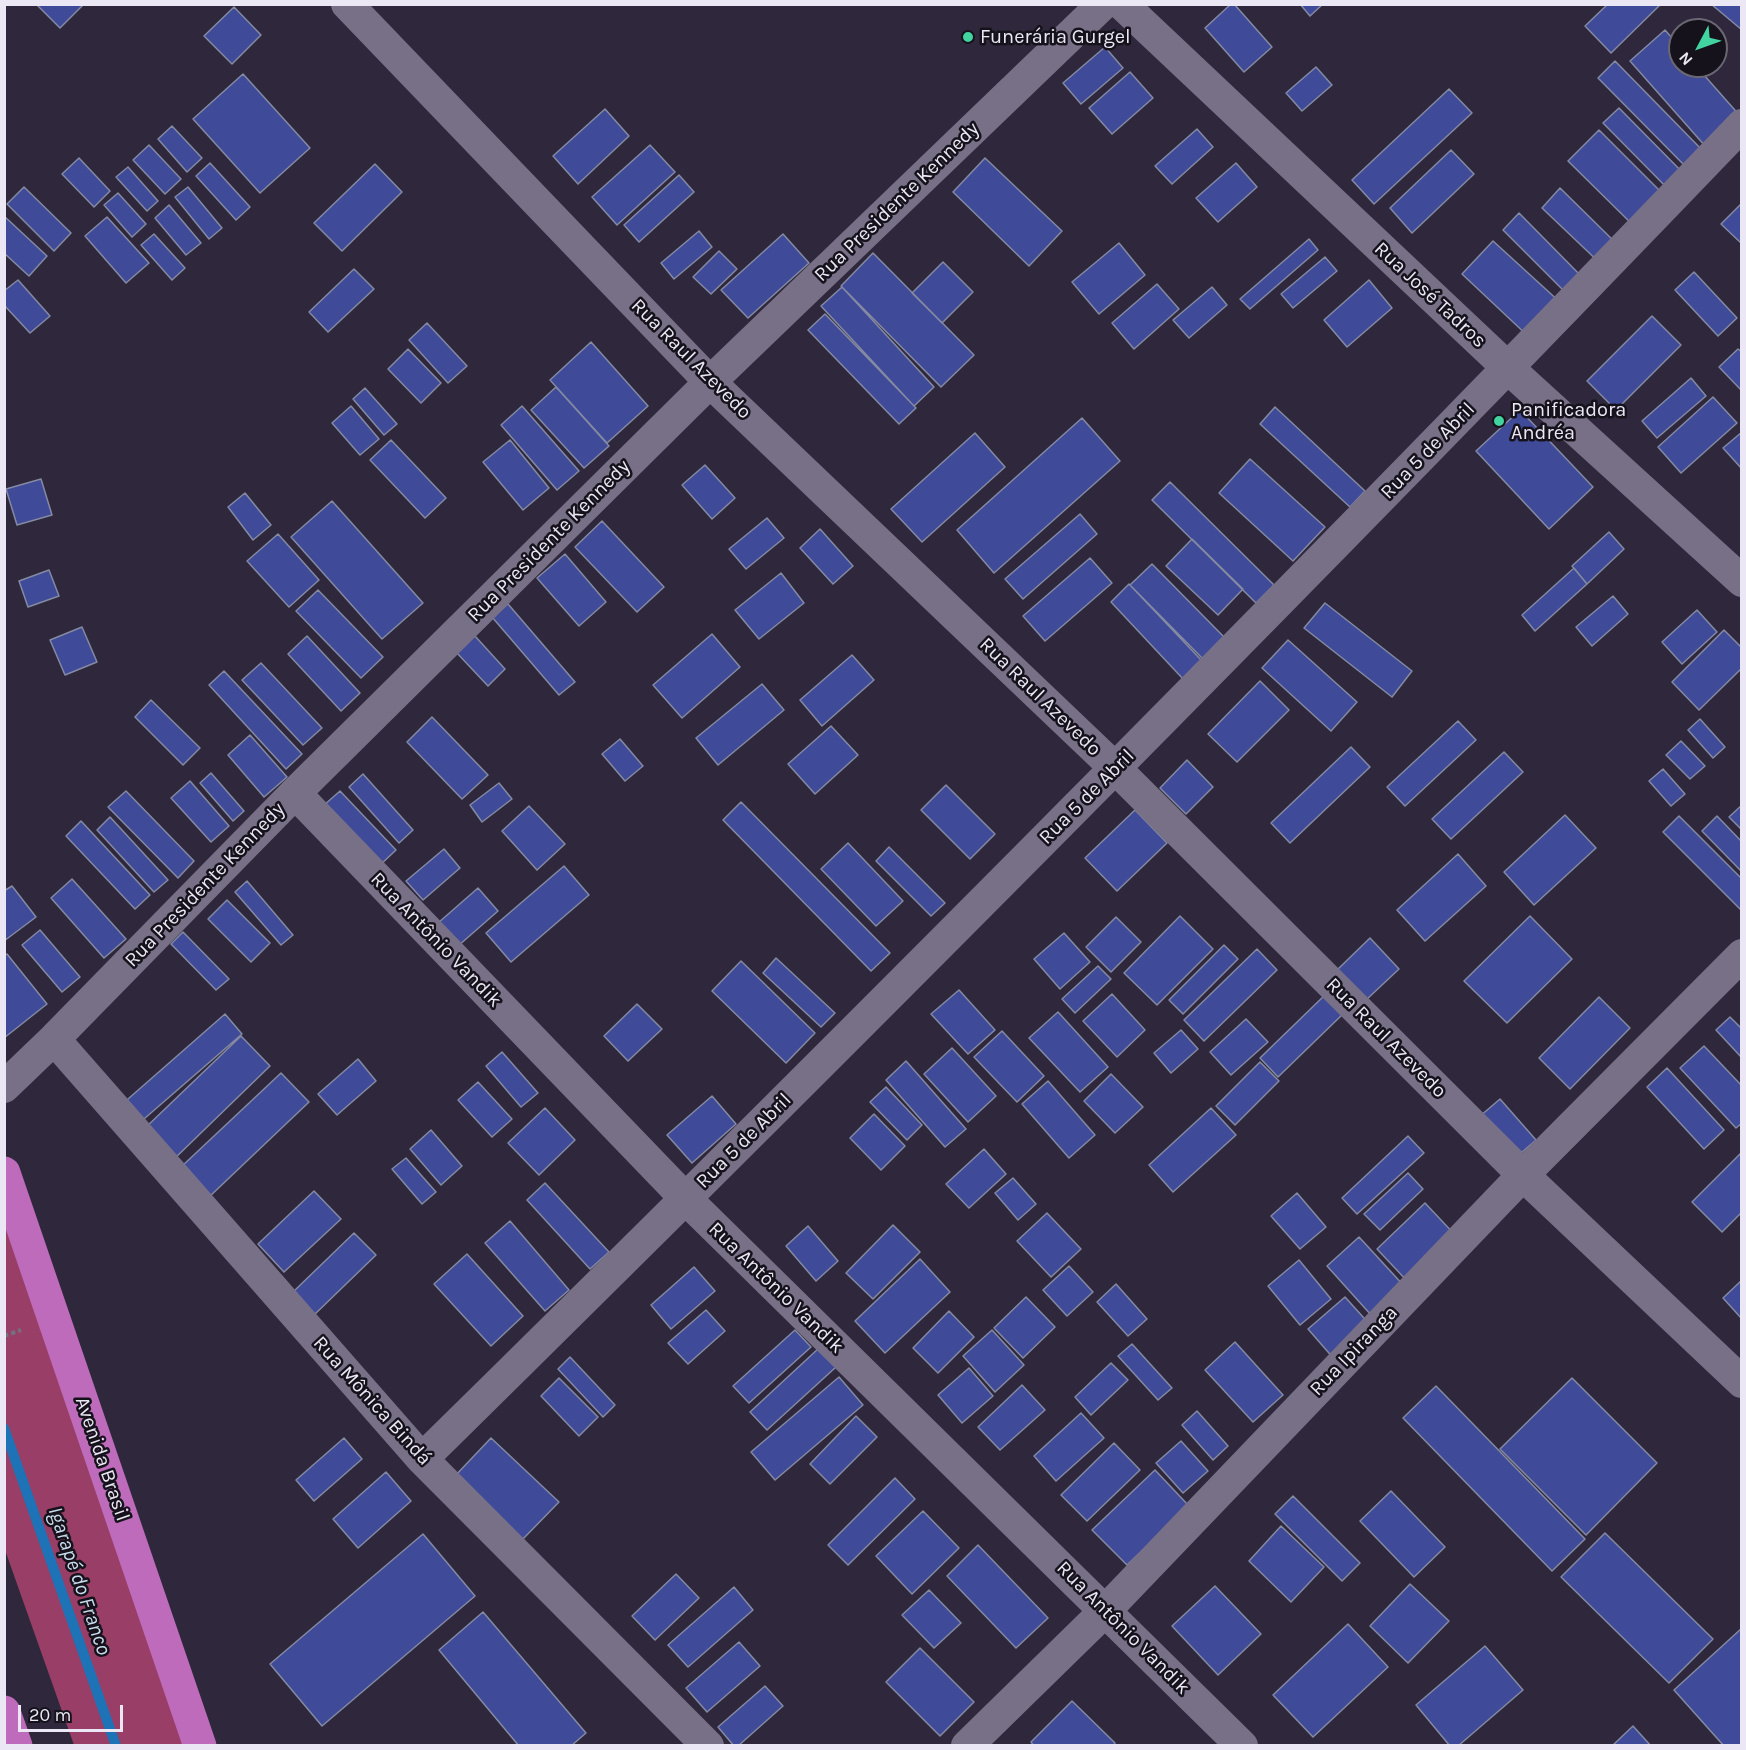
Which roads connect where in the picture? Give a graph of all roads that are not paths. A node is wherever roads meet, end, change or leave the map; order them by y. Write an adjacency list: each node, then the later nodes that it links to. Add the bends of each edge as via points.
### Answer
1 (347, 4): 6 (street, Rua Raul Azevedo)
2 (1102, 4): 6 (street, Rua Presidente Kennedy)
3 (1122, 4): 5 (street, Rua José Tadros)
4 (1742, 126): 5 (street, Rua 5 de Abril)
5 (1508, 368): 7 (street, Rua José Tadros); 8 (street, Rua 5 de Abril)
6 (710, 382): 8 (street, Rua Raul Azevedo); 9 (street, Rua Presidente Kennedy)
7 (1742, 581)
8 (1116, 769): 14 (street, Rua Raul Azevedo); 15 (street, Rua 5 de Abril)
9 (295, 793): 11 (street, Rua Presidente Kennedy); 15 (street, Rua Antônio Vandik)
10 (1742, 955): 14 (street, Rua Ipiranga)
11 (54, 1039): 12 (street, Rua Presidente Kennedy); 17 (street, Rua Mônica Bindá)
12 (4, 1087)
13 (4, 1173): 21 (highway, Avenida Brasil)
14 (1523, 1175): 16 (street, Rua Raul Azevedo); 18 (street, Rua Ipiranga)
15 (686, 1199): 17 (street, Rua 5 de Abril); 18 (street, Rua Antônio Vandik)
16 (1742, 1382)
17 (422, 1459): 22 (street, Rua Mônica Bindá)
18 (1105, 1611): 23 (street, Rua Ipiranga); 24 (street, Rua Antônio Vandik)
19 (4, 1712): 20 (highway)
20 (16, 1746)
21 (200, 1746)
22 (708, 1746)
23 (967, 1746)
24 (1242, 1746)

